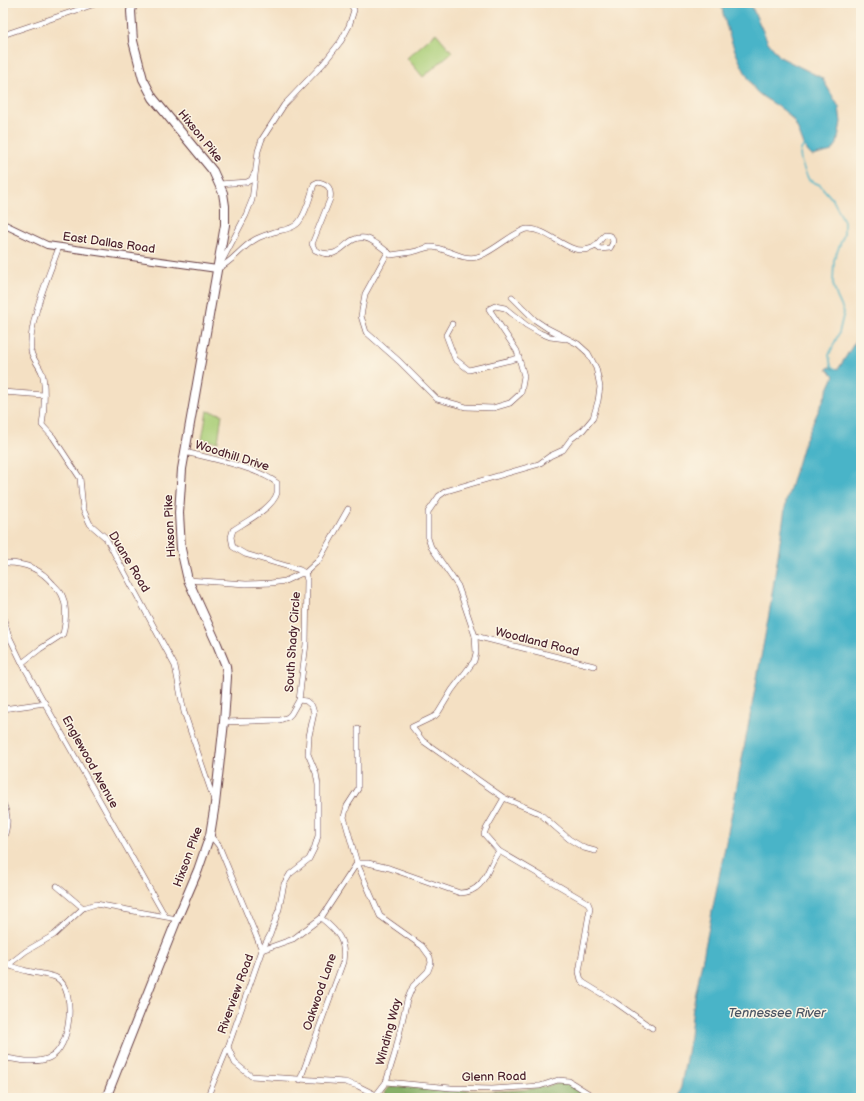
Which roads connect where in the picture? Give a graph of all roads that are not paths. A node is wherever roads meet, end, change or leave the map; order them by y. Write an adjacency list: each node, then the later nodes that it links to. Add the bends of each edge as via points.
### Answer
1 (98, 3): 5 (street)
2 (126, 3): 4 (main road)
3 (350, 3): 6 (street, via 354,10 341,41 324,64 284,105 262,139)
4 (132, 7): 7 (main road, Hixson Pike, via 133,41 146,85 153,98 213,171)
5 (3, 35)
6 (255, 174): 7 (street, via 247,182); 12 (street, via 252,200 246,215)
7 (219, 184): 12 (main road, Hixson Pike, via 225,206 225,225)
8 (3, 224): 10 (street, East Dallas Road, via 47,245)
9 (596, 246): 11 (street, via 585,250 574,249 541,232 525,229 477,257 467,257 429,247 391,255)
10 (59, 247): 12 (street, East Dallas Road); 18 (street, Duane Road, via 35,316 31,341 31,353 43,374)
11 (388, 252): 12 (street, via 366,238 356,238 338,252 329,255 315,250 312,244 331,192 326,184 318,182 314,184 298,224 256,239 226,265); 16 (street, via 365,294 361,316 366,332 437,399 466,407 493,408 510,403 521,392 524,376)
12 (217, 269): 19 (main road, Hixson Pike)
13 (512, 297): 15 (street, via 535,320)
14 (452, 324): 16 (street, via 446,335 454,358 470,370)
15 (569, 339): 16 (street, via 540,333 505,308 495,306 489,309 517,351); 25 (street, via 588,353 596,368 600,387 593,418 563,450 538,464 446,492 439,496 428,512 427,530 431,547 458,586)
16 (518, 358)
17 (3, 392): 18 (street)
18 (44, 395): 35 (street, Duane Road, via 42,425 80,478 83,508 90,524 106,538 175,666 184,712)
19 (185, 452): 22 (street, Woodhill Drive, via 252,471 270,478 277,484 272,501 261,512 233,530 233,547 245,554); 23 (main road, Hixson Pike, via 179,513 181,548)
20 (348, 509): 22 (street, via 318,560)
21 (3, 563): 26 (street, via 13,562 35,568 46,575 61,593 65,609 63,634)
22 (305, 573): 23 (street, via 285,581 271,583); 28 (street, South Shady Circle, via 306,644)
23 (188, 580): 31 (main road, Hixson Pike, via 226,666)
24 (3, 616): 26 (street, Englewood Avenue, via 8,634)
25 (475, 636): 27 (street, Woodland Road); 33 (street, via 474,661 438,713 412,727 422,741)
26 (22, 663): 29 (street, Englewood Avenue)
27 (594, 666)
28 (299, 700): 31 (street, South Shady Circle, via 291,714 280,720); 46 (street, via 306,701 312,706 314,713 308,754 318,785 318,836 308,859 286,878 279,909)
29 (46, 703): 30 (street); 43 (street, Englewood Avenue)
30 (3, 709)
31 (224, 722): 35 (main road, Hixson Pike)
32 (358, 729): 40 (street, via 358,789 347,806 344,817)
33 (504, 798): 38 (street, via 484,834); 39 (street, via 539,813 569,839)
34 (3, 803): 37 (street, via 8,827)
35 (215, 804): 36 (main road, Hixson Pike)
36 (210, 835): 45 (main road, Hixson Pike); 46 (street, Riverview Road, via 219,846)
37 (3, 840)
38 (499, 851): 40 (street, via 477,888 460,893 389,868); 48 (street, via 588,903 590,908 579,972 581,980)
39 (595, 851)
40 (357, 863): 44 (street); 52 (street, Winding Way, via 380,916 422,946 431,963 428,971 413,986 407,1000)
41 (57, 886): 42 (street)
42 (83, 908): 43 (street, via 96,904); 47 (street, via 54,934)
43 (165, 916): 45 (street)
44 (321, 918): 46 (street, via 293,939); 51 (street, Oakwood Lane, via 335,929 345,951)
45 (177, 919): 54 (main road, Hixson Pike)
46 (262, 950): 49 (street, Riverview Road)
47 (6, 964): 50 (street, via 56,978 66,992 69,1019 64,1040 56,1053 49,1058 38,1061)
48 (652, 1028)
49 (228, 1047): 51 (street, Riverview Road, via 235,1064 251,1076); 55 (street)
50 (3, 1057)
51 (300, 1080): 53 (street, Riverview Road, via 345,1082)
52 (386, 1082): 53 (street, Winding Way); 57 (street, Glenn Road, via 492,1089 540,1086 558,1080 569,1081)
53 (376, 1094): 56 (street, Riverview Road)
54 (106, 1098)
55 (206, 1098)
56 (382, 1098)
57 (596, 1098)

